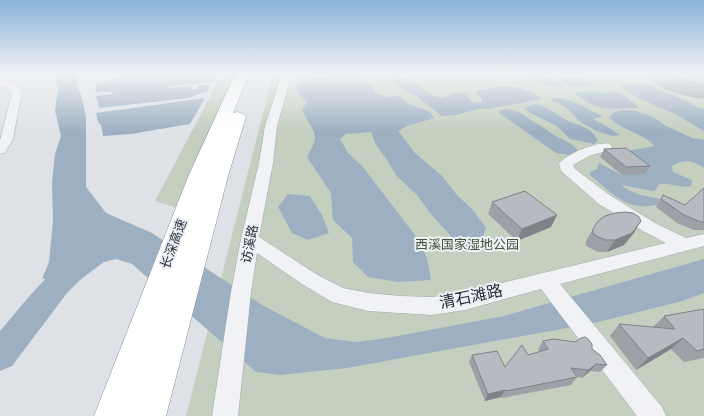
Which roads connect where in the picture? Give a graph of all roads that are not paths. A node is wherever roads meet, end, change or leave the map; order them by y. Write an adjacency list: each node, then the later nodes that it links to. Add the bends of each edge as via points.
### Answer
1 (17, 93): 6 (street, via 8,139)
2 (234, 93): 7 (highway, 长深高速, via 198,177)
3 (246, 93): 7 (highway, 长深高速, via 218,176)
4 (281, 93): 8 (street, 访溪路)
5 (605, 147): 10 (street, via 591,150 573,159 566,164 568,170 605,200)
6 (0, 150)
7 (189, 235): 12 (highway, 长深高速, via 148,318); 13 (highway, 长深高速, via 170,342)
8 (250, 239): 11 (street, 清石滩路, via 339,296 368,302 432,306); 14 (street, 访溪路)
9 (704, 240): 10 (street, 清石滩路)
10 (685, 245): 11 (street, 清石滩路)
11 (545, 280): 15 (street)
12 (112, 416)
13 (148, 416)
14 (225, 416)
15 (653, 416)

